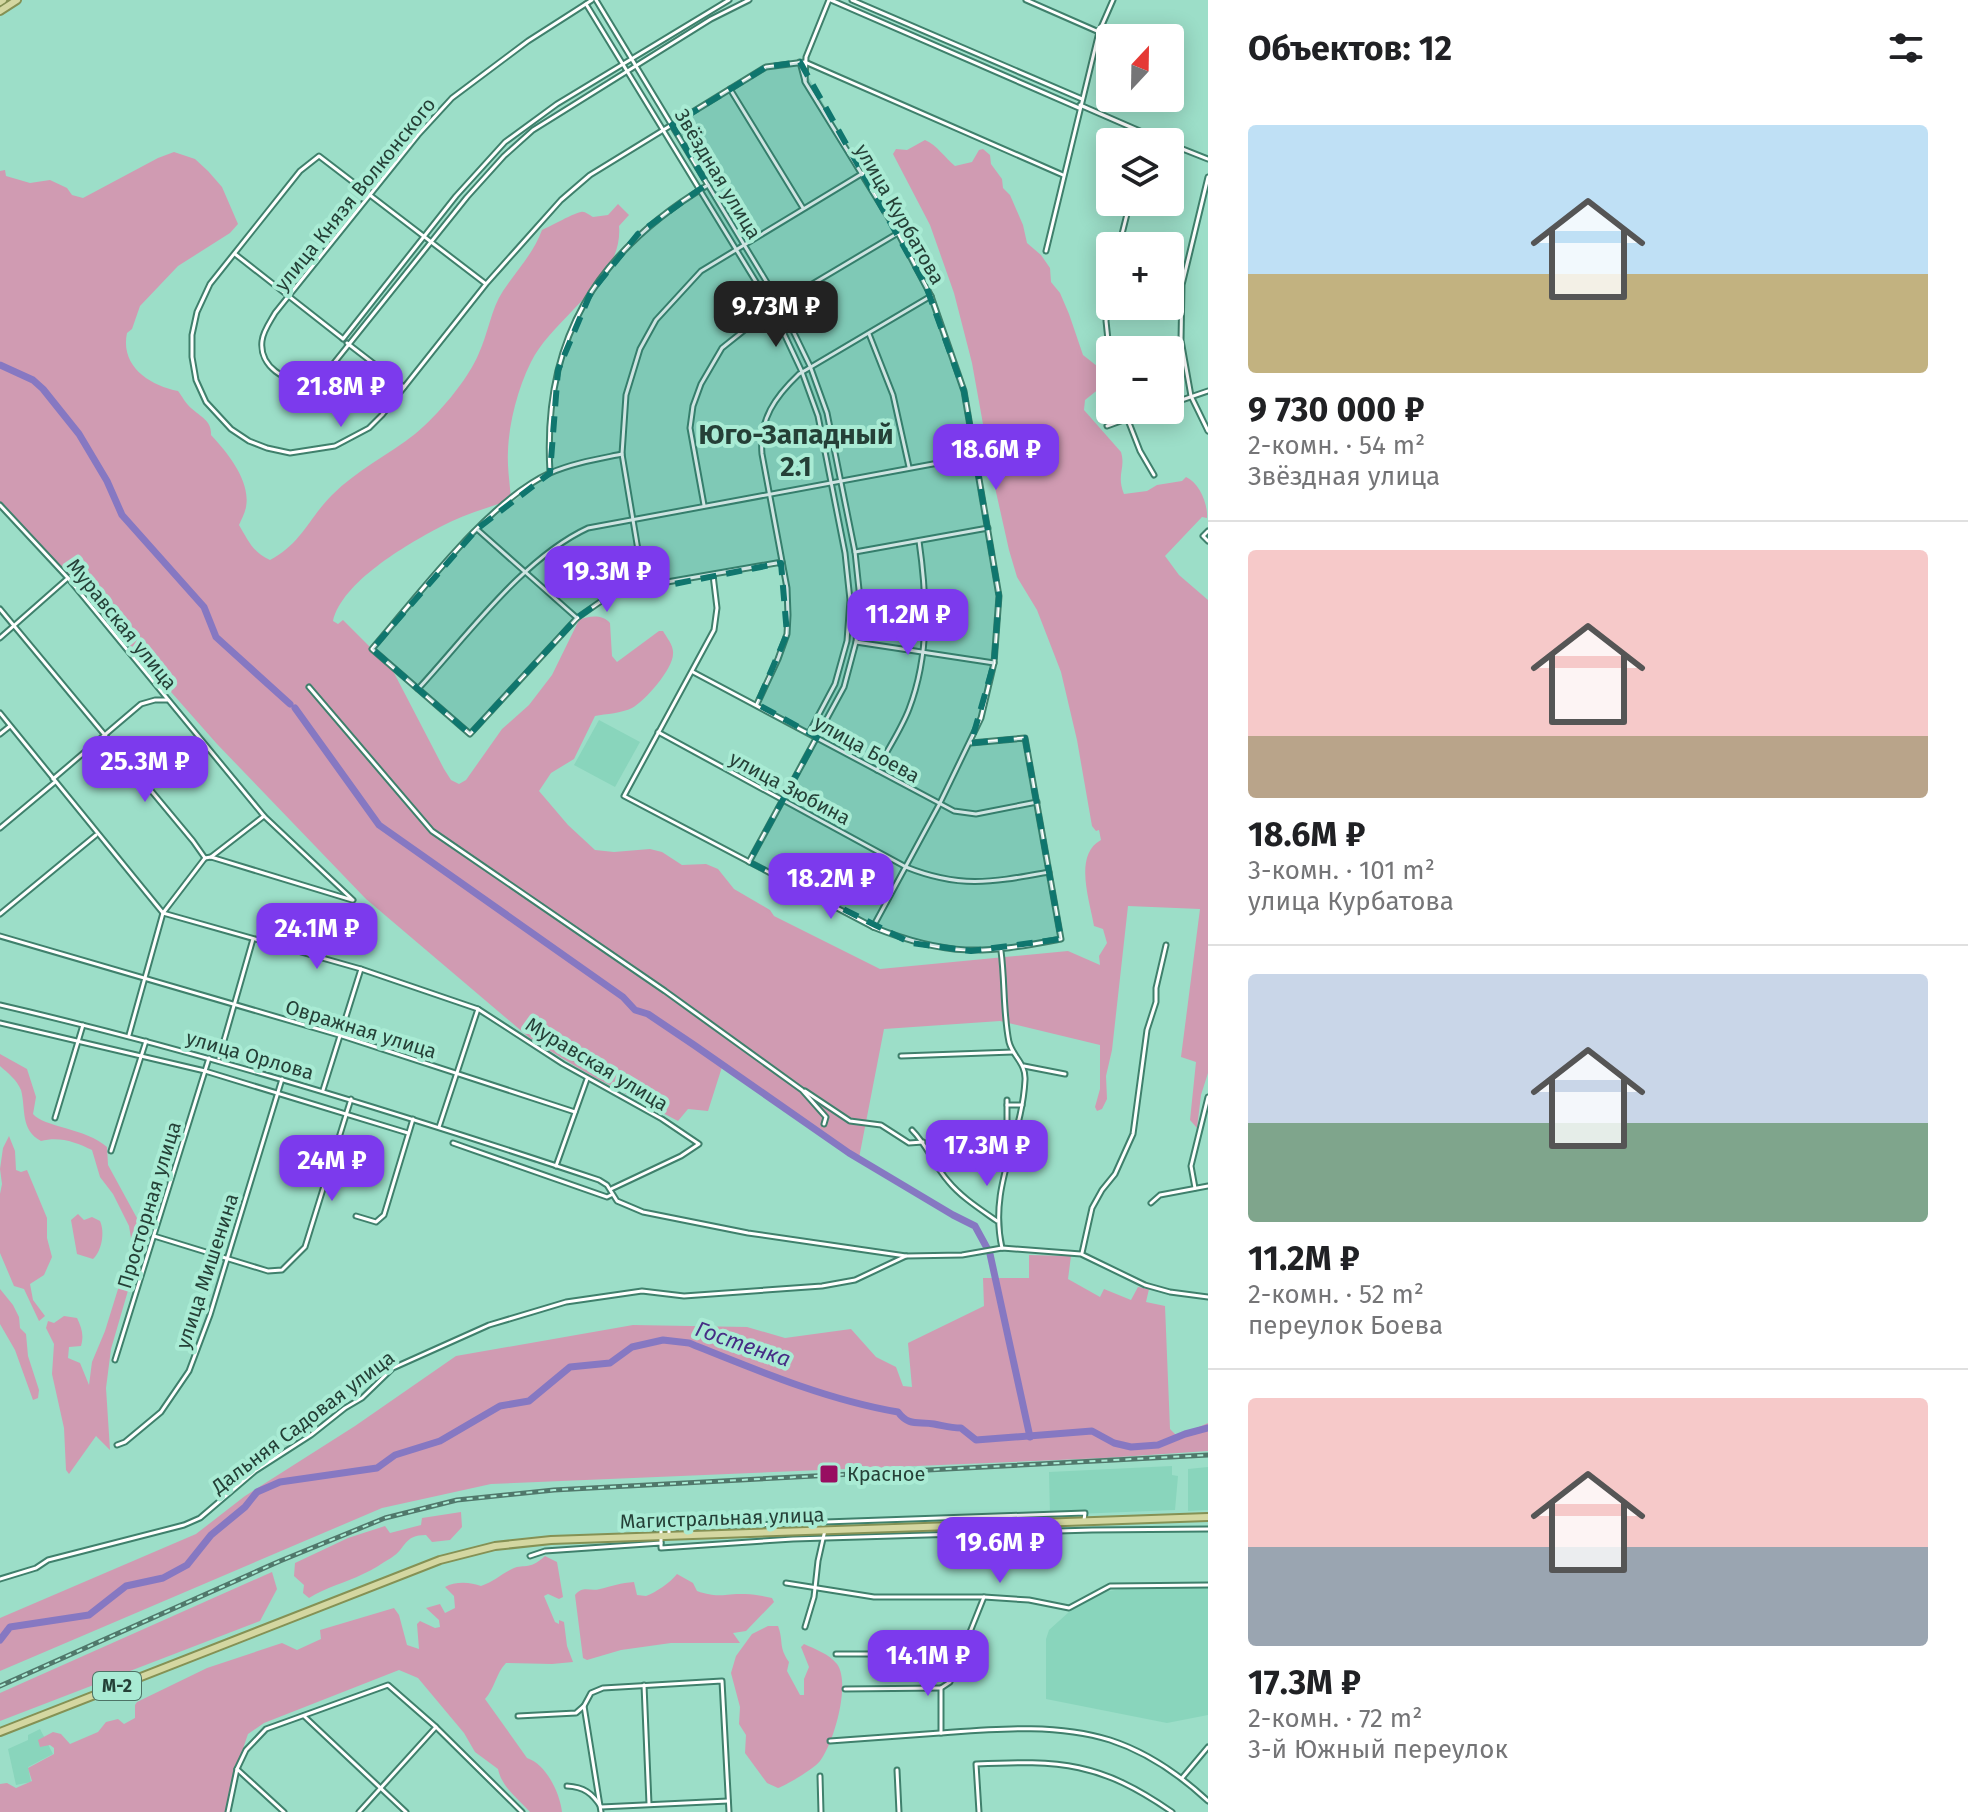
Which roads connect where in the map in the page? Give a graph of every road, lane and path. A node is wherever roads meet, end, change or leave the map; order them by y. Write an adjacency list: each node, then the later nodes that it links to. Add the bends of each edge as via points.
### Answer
1 (17, 0): 10 (main road)
2 (594, 0): 9 (street, улица Князя Волконского); 14 (street, Звёздная улица)
3 (729, 0): 14 (street)
4 (749, 0): 17 (street)
5 (830, 0): 15 (street, улица Курбатова); 21 (street)
6 (852, 0): 20 (street)
7 (1026, 0): 12 (street)
8 (1113, 0): 11 (street)
9 (586, 4): 16 (street, Звёздная улица); 32 (street, улица Князя Волконского, via 461,90)
10 (0, 11)
11 (1102, 24)
12 (1096, 31)
13 (1096, 44): 20 (street)
14 (632, 58): 16 (street); 17 (street, Звёздная улица)
15 (802, 62): 19 (street, via 766,67); 27 (street, улица Курбатова, via 805,82); 28 (street)
16 (623, 63): 18 (street, Звёздная улица); 35 (street, via 505,142)
17 (636, 65): 18 (street); 22 (street, Звёздная улица)
18 (627, 71): 24 (street, Звёздная улица); 36 (street, via 523,139)
19 (730, 89): 22 (street); 33 (street)
20 (1082, 99): 21 (street)
21 (1080, 106): 23 (street); 28 (street)
22 (672, 125): 24 (street); 30 (street, Звёздная улица)
23 (1131, 128)
24 (664, 130): 31 (street, Звёздная улица); 41 (street, via 590,175 561,200)
25 (1184, 149): 26 (street)
26 (1208, 159)
27 (863, 173): 33 (street); 34 (street, улица Курбатова)
28 (1063, 175): 39 (street)
29 (1208, 177): 53 (street, via 1182,285 1181,340)
30 (708, 185): 31 (street); 37 (street, Звёздная улица)
31 (700, 190): 38 (street, Звёздная улица); 62 (street, via 638,234 591,292 568,336 558,370)
32 (369, 194): 35 (street); 40 (street, via 319,156 300,171); 42 (street, улица Князя Волконского)
33 (803, 209): 37 (street)
34 (898, 233): 43 (street, улица Курбатова); 44 (street)
35 (425, 237): 36 (street); 47 (street)
36 (431, 242): 41 (street); 48 (street)
37 (744, 244): 38 (street); 44 (street, Звёздная улица)
38 (736, 249): 45 (street, Звёздная улица); 59 (street, via 701,271 656,320 632,370)
39 (1046, 251)
40 (234, 253): 42 (street); 51 (street, via 197,312 192,357 206,402 231,429 267,448 318,451 369,428)
41 (486, 284): 51 (street)
42 (289, 295): 47 (street); 48 (street, улица Князя Волконского, via 262,339 264,358 277,373 290,380 318,378)
43 (931, 296): 46 (street); 60 (street, улица Курбатова, via 964,391)
44 (780, 304): 45 (street); 49 (street, Звёздная улица)
45 (772, 308): 50 (street, Звёздная улица); 68 (street, via 722,348 693,406 690,428)
46 (869, 334): 49 (street); 61 (street, via 893,395)
47 (343, 339): 48 (street)
48 (348, 344): 51 (street)
49 (810, 366): 50 (street); 64 (street, Звёздная улица, via 827,413)
50 (802, 372): 65 (street, Звёздная улица, via 818,416); 66 (street, via 774,402 761,431)
51 (404, 387)
52 (1208, 391): 53 (street)
53 (1191, 396): 54 (street); 58 (street)
54 (1184, 399)
55 (1112, 424): 57 (street)
56 (1129, 424): 63 (street)
57 (1107, 426)
58 (1208, 431)
59 (622, 454): 62 (street); 69 (street)
60 (976, 456): 61 (street); 70 (street, улица Курбатова)
61 (909, 469): 64 (street)
62 (550, 473): 71 (street)
63 (1154, 475)
64 (841, 481): 65 (street); 75 (street, Звёздная улица)
65 (831, 482): 66 (street); 96 (street, Звёздная улица, via 845,553 848,636 835,684)
66 (769, 495): 68 (street); 76 (street)
67 (0, 505): 79 (street, Муравская улица)
68 (704, 505): 69 (street)
69 (632, 518): 77 (street, via 567,537); 80 (street)
70 (988, 528): 73 (street); 87 (street, улица Курбатова, via 999,596)
71 (477, 529): 77 (street); 90 (street, via 372,649)
72 (1208, 531): 74 (street, via 1203,536)
73 (919, 541): 75 (street); 86 (street, via 927,593)
74 (1208, 541)
75 (855, 552): 85 (street, Звёздная улица, via 860,599)
76 (782, 562): 78 (street); 92 (street, via 787,634)
77 (525, 571): 82 (street); 90 (street)
78 (713, 575): 80 (street); 88 (street, via 714,630)
79 (68, 578): 83 (street); 91 (street, Муравская улица)
80 (644, 586): 82 (street, via 607,597)
81 (0, 609): 83 (street)
82 (577, 618): 90 (street, via 470,734)
83 (15, 625): 84 (street); 98 (street)
84 (0, 638)
85 (856, 642): 86 (street); 99 (street, Звёздная улица, via 844,687)
86 (923, 653): 87 (street); 101 (street, via 909,708)
87 (994, 663): 100 (street, улица Курбатова)
88 (693, 672): 92 (street, улица Боева); 95 (street)
89 (309, 687): 144 (street, via 432,831)
90 (418, 689)
91 (167, 700): 98 (street, via 141,704); 106 (street, Муравская улица)
92 (757, 704): 96 (street, улица Боева)
93 (0, 713): 94 (street)
94 (10, 726): 97 (street); 102 (street)
95 (658, 732): 103 (street, улица Зюбина); 111 (street, via 624,796)
96 (809, 733): 99 (street, улица Боева)
97 (0, 734)
98 (105, 735): 102 (street); 110 (street)
99 (817, 737): 101 (street, улица Боева); 103 (street, Звёздная улица)
100 (971, 743): 104 (street, via 1025,738); 105 (street, улица Курбатова)
101 (877, 770): 105 (street, улица Боева)
102 (54, 781): 107 (street); 108 (street)
103 (783, 800): 111 (street, Звёздная улица); 112 (street, улица Зюбина)
104 (1037, 802): 105 (street, улица Боева, via 976,814); 113 (street)
105 (939, 805): 112 (street, улица Курбатова)
106 (264, 816): 109 (street); 109 (street, Муравская улица, via 353,900)
107 (0, 828)
108 (97, 834): 114 (street); 115 (street)
109 (211, 857): 110 (street)
110 (205, 858): 114 (street)
111 (749, 862): 116 (street)
112 (906, 867): 113 (street, улица Зюбина, via 965,883); 116 (street, улица Курбатова)
113 (1049, 872): 120 (street, via 1061,939)
114 (163, 913): 118 (street, Муравская улица); 122 (street)
115 (0, 914)
116 (873, 927): 120 (street, via 935,948)
117 (0, 936): 122 (street, Овражная улица)
118 (253, 939): 121 (street, Муравская улица); 124 (street)
119 (1166, 945): 172 (street, via 1147,1030 1133,1134 1092,1208)
120 (1001, 951): 132 (street)
121 (361, 969): 125 (street, Муравская улица); 129 (street)
122 (144, 979): 124 (street, Овражная улица); 128 (street)
123 (0, 1005): 127 (street, улица Орлова)
124 (233, 1005): 129 (street, Овражная улица); 136 (street)
125 (478, 1009): 139 (street); 142 (street, Муравская улица)
126 (0, 1023): 130 (street, улица Орлова)
127 (83, 1025): 128 (street, улица Орлова); 130 (street)
128 (129, 1035): 131 (street, улица Орлова)
129 (339, 1035): 139 (street, Овражная улица); 143 (street)
130 (79, 1040): 133 (street, улица Орлова); 151 (street)
131 (146, 1041): 133 (street); 135 (street, улица Орлова)
132 (1013, 1052): 134 (street); 137 (street)
133 (143, 1055): 138 (street, улица Орлова); 160 (street)
134 (901, 1056)
135 (209, 1058): 136 (street, улица Орлова); 138 (street, Просторная улица)
136 (218, 1060): 141 (street, улица Орлова)
137 (1024, 1066): 140 (street); 148 (street)
138 (205, 1071): 145 (street, улица Орлова); 170 (street, Просторная улица)
139 (457, 1074): 149 (street, Овражная улица); 154 (street)
140 (1065, 1074)
141 (282, 1078): 143 (street, улица Орлова); 145 (street, улица Мишенина)
142 (588, 1079): 149 (street); 166 (street, Муравская улица, via 699,1146)
143 (323, 1090): 147 (street, улица Орлова)
144 (802, 1090): 153 (street, via 826,1117); 157 (street, via 850,1121 881,1125 909,1143)
145 (278, 1094): 150 (street, улица Орлова); 174 (street, улица Мишенина)
146 (1208, 1097): 165 (street, via 1191,1166)
147 (351, 1099): 150 (street); 152 (street, улица Орлова)
148 (1022, 1103): 162 (street); 162 (street, via 1007,1102)
149 (575, 1112): 163 (street)
150 (346, 1113): 156 (street, улица Орлова); 174 (street, via 305,1247 282,1270)
151 (55, 1118)
152 (413, 1119): 154 (street, улица Орлова); 156 (street)
153 (824, 1124)
154 (439, 1128): 159 (street, улица Орлова)
155 (912, 1130): 157 (street)
156 (408, 1133): 168 (street, via 382,1218)
157 (923, 1142): 169 (street, via 947,1181)
158 (453, 1143): 161 (street)
159 (488, 1144): 161 (street); 163 (street, улица Орлова)
160 (111, 1151)
161 (487, 1155): 166 (street, via 607,1197)
162 (1007, 1160): 169 (street)
163 (556, 1166): 166 (street, улица Орлова, via 599,1180)
164 (1208, 1186): 165 (street)
165 (1195, 1188): 167 (street, via 1160,1195)
166 (611, 1192): 173 (street, улица Орлова, via 617,1201 658,1216)
167 (1151, 1203)
168 (356, 1216)
169 (997, 1221): 171 (street)
170 (154, 1236): 174 (street); 176 (street, Просторная улица)
171 (1002, 1248): 172 (street, Дальняя Садовая улица); 173 (street, Дальняя Садовая улица)
172 (1081, 1254): 175 (street, via 1145,1285)
173 (906, 1256): 184 (street, Дальняя Садовая улица, via 855,1280 822,1286 684,1296 642,1291 566,1302 489,1325 393,1368 362,1398 255,1471 200,1518 48,1560)
174 (226, 1259): 177 (street, улица Мишенина, via 183,1382 155,1418)
175 (1208, 1297)
176 (115, 1360)
177 (117, 1445)
178 (1208, 1517): 179 (main road, Магистральная улица)
179 (823, 1525): 181 (main road, Магистральная улица); 182 (street)
180 (1208, 1529): 182 (street)
181 (659, 1534): 182 (street, via 661,1548); 183 (street); 199 (main road, Магистральная улица / М-2, via 468,1551)
182 (823, 1539): 187 (street)
183 (530, 1556)
184 (0, 1579)
185 (786, 1583): 187 (street)
186 (1208, 1585): 188 (street, via 1110,1586 1069,1608)
187 (816, 1588): 188 (street, via 874,1597); 189 (street)
188 (984, 1597): 191 (street)
189 (805, 1627)
190 (836, 1654): 191 (street, via 941,1654 951,1661)
191 (950, 1682): 193 (street)
192 (644, 1685): 195 (street, via 603,1688 591,1693); 209 (street, via 722,1681); 211 (street)
193 (941, 1688): 194 (street); 200 (street)
194 (845, 1689)
195 (584, 1706): 197 (street, via 576,1713); 212 (street)
196 (304, 1715): 198 (street, via 388,1685); 203 (street, via 266,1729); 208 (street)
197 (518, 1716)
198 (436, 1727): 208 (street); 217 (street)
199 (0, 1732)
200 (941, 1733): 201 (street); 206 (street, via 1010,1728 1081,1734 1144,1754)
201 (830, 1741)
202 (1208, 1747): 206 (street)
203 (237, 1769): 213 (street); 214 (street)
204 (897, 1770): 220 (street)
205 (820, 1776): 219 (street)
206 (1182, 1778): 210 (street)
207 (567, 1786): 212 (street, via 594,1796)
208 (381, 1789): 215 (street); 216 (street)
209 (728, 1801): 211 (street); 218 (street)
210 (1208, 1801)
211 (649, 1804): 212 (street)
212 (601, 1810)
213 (228, 1812)
214 (284, 1812)
215 (359, 1812)
216 (406, 1812)
217 (522, 1812)
218 (729, 1812)
219 (821, 1812)
220 (899, 1812)
221 (979, 1812): 222 (street, via 976,1764 1034,1761 1091,1769)
222 (1172, 1812)

